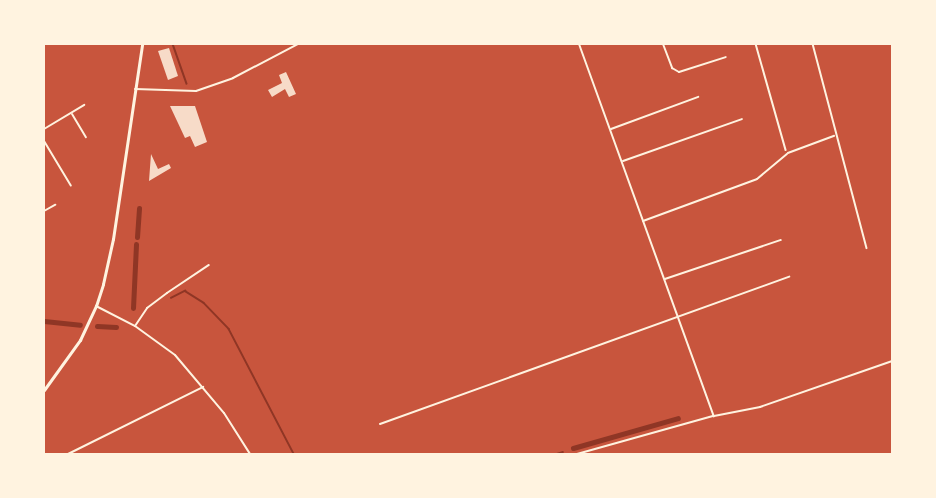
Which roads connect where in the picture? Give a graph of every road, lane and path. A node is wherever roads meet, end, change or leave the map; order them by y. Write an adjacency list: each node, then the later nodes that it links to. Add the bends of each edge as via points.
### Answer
1 (142, 44): 8 (main road)
2 (298, 44): 8 (street, via 232,78 196,91)
3 (579, 44): 14 (street)
4 (663, 44): 7 (street, via 672,68 679,72)
5 (756, 44): 18 (path)
6 (813, 44): 15 (lane)
7 (726, 57)
8 (135, 89): 30 (main road, via 113,239)
9 (699, 97): 14 (street)
10 (84, 105): 11 (street)
11 (71, 113): 13 (street); 16 (street)
12 (742, 119): 19 (street)
13 (44, 129)
14 (611, 129): 19 (street)
15 (835, 136): 18 (lane); 25 (lane)
16 (86, 137)
17 (44, 141): 20 (street)
18 (787, 154): 23 (street, via 757,179)
19 (622, 161): 23 (street)
20 (71, 186)
21 (55, 205): 22 (street)
22 (44, 212)
23 (643, 221): 28 (street)
24 (781, 240): 28 (lane)
25 (867, 248)
26 (209, 265): 29 (lane)
27 (789, 277): 31 (street)
28 (664, 280): 31 (street)
29 (167, 293): 32 (street, via 147,308)
30 (96, 306): 32 (street); 35 (main road, via 72,353)
31 (677, 317): 36 (street); 37 (street)
32 (135, 326): 34 (street, via 171,351)
33 (892, 362): 36 (street, via 760,407)
34 (203, 387): 38 (street); 39 (street)
35 (44, 390)
36 (714, 416): 40 (street)
37 (380, 424)
38 (68, 454)
39 (250, 454)
40 (577, 454)

